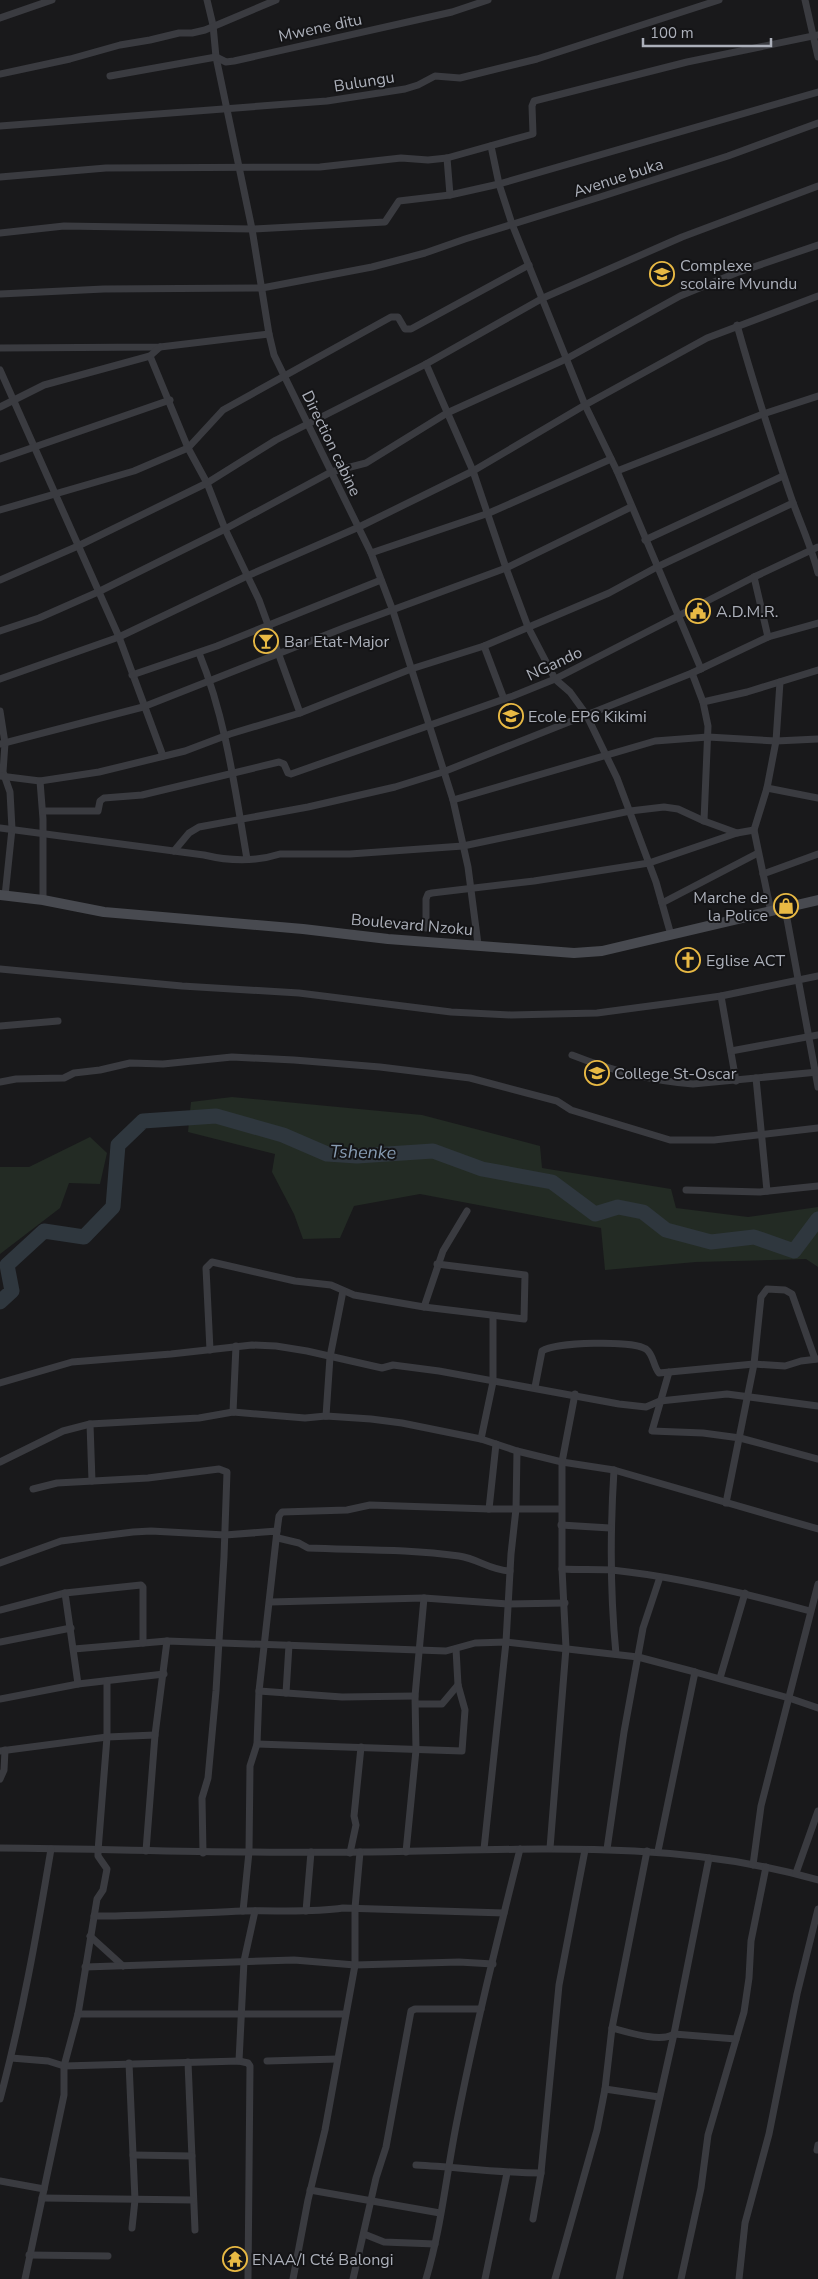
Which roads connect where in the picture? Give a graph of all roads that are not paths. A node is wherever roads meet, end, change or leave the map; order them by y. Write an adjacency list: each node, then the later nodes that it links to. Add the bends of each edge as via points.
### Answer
1 (52, 0): 7 (street)
2 (207, 0): 8 (street, Direction cabine)
3 (276, 0): 8 (street)
4 (488, 0): 11 (street, Mwene ditu, via 452,12 234,61 226,62)
5 (719, 0): 15 (street, Bulungu, via 480,75 460,78 435,76 410,88 327,101)
6 (805, 0): 9 (street)
7 (0, 18)
8 (213, 25): 11 (street, Direction cabine); 12 (street, via 192,33 120,44)
9 (816, 36): 10 (street); 18 (street, via 687,62 534,101 533,134)
10 (818, 56)
11 (216, 57): 13 (street, Mwene ditu); 15 (street, Direction cabine)
12 (0, 74)
13 (110, 76)
14 (818, 92): 22 (street)
15 (227, 108): 17 (street, Bulungu); 20 (street, Direction cabine)
16 (818, 123): 25 (street, Avenue buka, via 728,156)
17 (0, 126)
18 (491, 146): 19 (street); 22 (street)
19 (447, 158): 20 (street, via 401,158 320,167); 24 (street)
20 (239, 167): 21 (street, via 106,168); 26 (street, Direction cabine)
21 (0, 176)
22 (499, 184): 24 (street); 25 (street)
23 (818, 186): 33 (street, via 682,237)
24 (450, 195): 26 (street, via 399,201 385,222)
25 (512, 224): 29 (street); 30 (street, Avenue buka, via 372,267)
26 (252, 229): 27 (street, via 64,226); 30 (street, Direction cabine)
27 (0, 233)
28 (818, 245): 39 (street, via 680,296)
29 (529, 265): 33 (street); 42 (street, via 411,329 406,328 398,317 391,317)
30 (262, 288): 31 (street, Avenue buka, via 104,289); 35 (street, Direction cabine)
31 (0, 294)
32 (818, 296): 34 (street)
33 (543, 298): 39 (street); 40 (street)
34 (736, 325): 47 (street, via 706,338); 50 (street)
35 (269, 334): 36 (street); 42 (street, Direction cabine)
36 (160, 347): 37 (street); 38 (street)
37 (0, 348)
38 (150, 356): 45 (street); 46 (street, via 44,384)
39 (566, 358): 47 (street); 49 (street)
40 (426, 364): 49 (street); 51 (street)
41 (0, 370): 43 (street)
42 (284, 376): 51 (street, Direction cabine); 53 (street, via 223,410)
43 (2, 381): 46 (street)
44 (818, 396): 50 (street)
45 (170, 400): 52 (street); 53 (street)
46 (14, 402): 48 (street); 52 (street)
47 (585, 405): 55 (street); 56 (street)
48 (0, 407)
49 (447, 413): 56 (street); 58 (street, via 366,464)
50 (763, 414): 57 (street); 59 (street)
51 (307, 425): 58 (street, Direction cabine); 60 (street, via 276,440)
52 (33, 447): 54 (street); 61 (street)
53 (188, 448): 60 (street); 61 (street, via 141,468)
54 (0, 459)
55 (611, 460): 57 (street); 65 (street)
56 (473, 471): 65 (street); 66 (street)
57 (617, 471): 63 (street)
58 (330, 472): 66 (street, Direction cabine); 67 (street)
59 (784, 476): 62 (street); 68 (street)
60 (207, 484): 67 (street); 69 (street)
61 (56, 495): 64 (street); 69 (street)
62 (793, 503): 70 (street); 72 (street)
63 (631, 507): 68 (street); 73 (street)
64 (0, 510)
65 (489, 513): 71 (street); 73 (street)
66 (359, 527): 71 (street, Direction cabine); 75 (street)
67 (225, 529): 75 (street); 79 (street)
68 (646, 540): 72 (street)
69 (78, 546): 77 (street); 79 (street)
70 (815, 548): 74 (street); 76 (street, NGando)
71 (371, 553): 78 (street, Direction cabine)
72 (657, 567): 81 (street); 84 (street, via 609,593)
73 (506, 568): 80 (street); 84 (street)
74 (818, 573)
75 (247, 576): 83 (street); 86 (street)
76 (754, 577): 81 (street, NGando); 87 (street)
77 (0, 580)
78 (381, 580): 80 (street, Direction cabine); 83 (street)
79 (98, 592): 85 (street); 86 (street)
80 (393, 611): 90 (street); 91 (street, Direction cabine)
81 (678, 615): 92 (street); 97 (street, NGando)
82 (818, 623): 87 (street)
83 (269, 625): 89 (street); 90 (street)
84 (528, 627): 88 (street); 97 (street)
85 (0, 632)
86 (119, 637): 95 (street); 96 (street)
87 (768, 637): 92 (street)
88 (484, 646): 91 (street); 100 (street)
89 (199, 652): 95 (street); 98 (street)
90 (279, 653): 98 (street); 104 (street)
91 (411, 669): 104 (street); 106 (street, Direction cabine)
92 (701, 669): 94 (street)
93 (818, 670): 99 (street)
94 (692, 673): 101 (street); 105 (street)
95 (132, 675): 102 (street)
96 (0, 679)
97 (555, 679): 100 (street, NGando); 105 (street, via 570,692)
98 (210, 680): 102 (street); 107 (street)
99 (780, 682): 101 (street); 110 (street)
100 (504, 700): 106 (street, NGando)
101 (703, 702): 108 (street)
102 (143, 707): 111 (street); 113 (street)
103 (0, 711): 111 (street)
104 (300, 714): 107 (street)
105 (586, 714): 112 (street); 114 (street)
106 (428, 726): 114 (street, Direction cabine); 115 (street, NGando, via 289,774 284,764 279,762)
107 (225, 736): 113 (street); 115 (street)
108 (708, 737): 110 (street); 112 (street, via 655,742); 124 (street)
109 (818, 739): 110 (street)
110 (776, 742): 118 (street)
111 (3, 744): 116 (street)
112 (607, 755): 120 (street); 122 (street)
113 (162, 756): 117 (street, via 99,772)
114 (443, 772): 120 (street, Direction cabine); 123 (street, via 395,787)
115 (232, 773): 121 (street, via 142,794 104,798 98,811); 123 (street)
116 (2, 776): 117 (street); 126 (street, via 10,792)
117 (40, 781): 121 (street)
118 (766, 788): 119 (street); 127 (street)
119 (818, 798)
120 (453, 800): 130 (street, Direction cabine)
121 (43, 811): 129 (street)
122 (630, 811): 124 (street, via 672,807); 130 (street); 135 (street)
123 (240, 820): 131 (street, via 196,828); 134 (street)
124 (704, 821): 128 (street)
125 (0, 828): 126 (street)
126 (12, 829): 129 (street); 138 (street)
127 (754, 830): 128 (street); 132 (street)
128 (737, 833): 135 (street)
129 (44, 834): 131 (street); 139 (street)
130 (463, 846): 134 (street, via 350,854 280,854); 137 (street, Direction cabine)
131 (174, 851): 134 (street, via 228,861)
132 (758, 853): 136 (street); 141 (street)
133 (818, 854): 136 (street)
134 (247, 859)
135 (650, 863): 137 (street); 141 (street)
136 (763, 874): 143 (street)
137 (470, 888): 144 (street, via 428,894); 146 (street, Direction cabine)
138 (3, 895): 139 (street, Boulevard Nzoku)
139 (43, 900): 146 (street, Boulevard Nzoku, via 104,912 388,939)
140 (818, 900): 142 (street, Boulevard Nzoku)
141 (662, 902): 145 (street)
142 (784, 908): 143 (street, Boulevard Nzoku); 149 (street)
143 (771, 912): 145 (street, Boulevard Nzoku)
144 (426, 928)
145 (670, 935): 146 (street, Boulevard Nzoku, via 588,953)
146 (478, 944)
147 (0, 969): 150 (street, via 299,993 480,1014 597,1013)
148 (818, 976): 149 (street)
149 (798, 980): 150 (street); 154 (street)
150 (721, 996): 155 (street)
151 (58, 1021): 152 (street)
152 (0, 1026)
153 (818, 1035): 154 (street)
154 (808, 1037): 155 (street); 157 (street)
155 (730, 1052): 159 (street)
156 (572, 1055): 159 (street, via 600,1066 672,1083)
157 (817, 1072): 158 (street); 161 (street)
158 (756, 1078): 159 (street); 163 (street)
159 (736, 1081)
160 (0, 1082): 163 (street, via 64,1078 74,1073 130,1063 163,1064 236,1057 294,1060 470,1078 556,1101 571,1110 668,1140)
161 (818, 1087)
162 (818, 1128): 163 (street)
163 (761, 1135): 166 (street)
164 (818, 1186): 166 (street)
165 (686, 1190): 166 (street)
166 (767, 1191)
167 (467, 1212): 168 (street)
168 (437, 1264): 170 (street); 171 (street, via 525,1275 524,1319)
169 (343, 1292): 170 (street); 173 (street, via 331,1285 209,1263 206,1268); 174 (street)
170 (424, 1307): 171 (street)
171 (493, 1317): 178 (street)
172 (236, 1346): 173 (street); 174 (street, via 276,1346); 185 (street)
173 (210, 1350): 179 (street, via 72,1362)
174 (330, 1357): 178 (street, via 382,1368 393,1365); 186 (street)
175 (816, 1359): 176 (street, via 785,1366); 176 (street, via 792,1294 772,1288 761,1297)
176 (754, 1364): 177 (street); 182 (street)
177 (669, 1372): 180 (street, via 658,1371 650,1354 638,1346 621,1343 568,1345 542,1351); 183 (street)
178 (493, 1382): 180 (street); 189 (street)
179 (0, 1383)
180 (535, 1387): 181 (street)
181 (575, 1394): 183 (street, via 646,1407); 194 (street)
182 (748, 1396): 183 (street, via 708,1395); 184 (street); 188 (street)
183 (660, 1400): 188 (street, via 652,1431)
184 (818, 1406)
185 (232, 1412): 186 (street, via 305,1418); 187 (street, via 199,1418)
186 (326, 1416): 189 (street, via 402,1423)
187 (90, 1424): 193 (street, via 63,1431); 196 (street)
188 (740, 1438): 192 (street); 198 (street)
189 (481, 1439): 190 (street)
190 (496, 1444): 191 (street); 199 (street)
191 (517, 1452): 194 (street); 200 (street)
192 (818, 1459)
193 (0, 1462)
194 (562, 1462): 195 (street); 201 (street)
195 (614, 1470): 198 (street); 203 (street)
196 (92, 1481): 197 (street, via 57,1483); 205 (street, via 224,1471 228,1476)
197 (32, 1489)
198 (726, 1503): 204 (street)
199 (489, 1509): 200 (street); 206 (street, via 370,1504 347,1510 282,1512)
200 (516, 1509): 201 (street); 210 (street)
201 (561, 1509): 202 (street)
202 (561, 1525): 203 (street); 208 (street)
203 (610, 1528): 209 (street)
204 (818, 1529)
205 (225, 1534): 206 (street); 207 (street, via 145,1531 61,1541); 227 (street)
206 (278, 1534): 210 (street, via 308,1548 431,1552 463,1556 494,1570); 216 (street)
207 (0, 1563)
208 (562, 1569): 209 (street); 217 (street)
209 (610, 1570): 211 (street); 234 (street)
210 (510, 1571): 218 (street)
211 (660, 1577): 214 (street); 235 (street, via 647,1614)
212 (818, 1584): 220 (street)
213 (65, 1593): 219 (street); 222 (street); 226 (street, via 141,1585)
214 (745, 1593): 220 (street); 238 (street)
215 (424, 1598): 216 (street); 218 (street); 233 (street)
216 (270, 1602): 228 (street)
217 (564, 1603): 218 (street); 230 (street)
218 (508, 1604): 225 (street)
219 (0, 1610)
220 (810, 1614): 221 (street); 244 (street)
221 (818, 1621)
222 (71, 1628): 224 (street); 232 (street)
223 (167, 1641): 226 (street); 227 (street); 237 (street)
224 (0, 1642)
225 (506, 1642): 230 (street); 231 (street, via 475,1643); 257 (street)
226 (143, 1643): 232 (street)
227 (219, 1644): 228 (street); 272 (street, via 208,1778 202,1798)
228 (264, 1644): 229 (street); 242 (street)
229 (289, 1645): 233 (street); 243 (street)
230 (566, 1648): 234 (street); 258 (street)
231 (456, 1649): 233 (street, via 446,1652); 241 (street)
232 (74, 1650): 240 (street)
233 (421, 1650): 246 (street)
234 (616, 1654): 235 (street)
235 (638, 1657): 236 (street); 261 (street)
236 (695, 1672): 238 (street); 266 (street)
237 (164, 1674): 239 (street); 248 (street)
238 (720, 1678): 244 (street)
239 (107, 1681): 240 (street); 249 (street)
240 (78, 1684): 245 (street)
241 (458, 1685): 246 (street, via 442,1704); 252 (street, via 466,1710 464,1750)
242 (258, 1691): 243 (street); 250 (street)
243 (286, 1693): 246 (street)
244 (789, 1698): 247 (street); 274 (street, via 761,1806)
245 (0, 1699)
246 (416, 1700): 252 (street)
247 (818, 1708)
248 (155, 1735): 249 (street); 264 (street)
249 (107, 1738): 253 (street); 263 (street)
250 (257, 1744): 251 (street); 267 (street, via 250,1766)
251 (361, 1747): 252 (street); 269 (street, via 354,1816 356,1825)
252 (416, 1750): 271 (street)
253 (2, 1751): 254 (street, via 4,1770)
254 (0, 1779)
255 (818, 1811): 276 (street)
256 (0, 1848): 259 (street)
257 (484, 1848): 260 (street); 271 (street)
258 (550, 1848): 260 (street); 262 (street)
259 (50, 1849): 263 (street); 300 (street, via 35,1946)
260 (520, 1849): 285 (street)
261 (606, 1849): 262 (street); 265 (street)
262 (585, 1850): 315 (street, via 559,1985)
263 (98, 1851): 264 (street); 286 (street, via 106,1869)
264 (146, 1851): 272 (street)
265 (647, 1851): 266 (street); 297 (street)
266 (658, 1851): 273 (street)
267 (249, 1852): 268 (street); 272 (street); 282 (street)
268 (311, 1852): 269 (street); 284 (street)
269 (350, 1852): 270 (street)
270 (360, 1852): 271 (street); 278 (street)
271 (406, 1852)
272 (203, 1853)
273 (709, 1858): 274 (street); 298 (street)
274 (754, 1865): 275 (street)
275 (766, 1867): 276 (street); 299 (street, via 751,1941 744,2012)
276 (796, 1873): 277 (street)
277 (818, 1880)
278 (356, 1898): 279 (street); 280 (street)
279 (343, 1908): 280 (street); 284 (street)
280 (356, 1908): 285 (street); 290 (street)
281 (818, 1909): 340 (street, via 745,2223)
282 (243, 1911): 283 (street); 286 (street)
283 (254, 1911): 284 (street); 288 (street)
284 (306, 1911)
285 (504, 1913): 289 (street)
286 (94, 1916): 287 (street)
287 (90, 1936): 291 (street); 292 (street)
288 (244, 1961): 290 (street, via 294,1960); 291 (street); 296 (street)
289 (493, 1964): 290 (street); 293 (street)
290 (355, 1965): 295 (street)
291 (123, 1966): 292 (street)
292 (85, 1967): 294 (street)
293 (481, 2009): 313 (street); 322 (street, via 411,2011 388,2137)
294 (78, 2014): 296 (street); 306 (street)
295 (344, 2014): 296 (street); 301 (street)
296 (241, 2015): 302 (street)
297 (612, 2028): 298 (street, via 654,2037); 307 (street)
298 (674, 2034): 299 (street); 308 (street)
299 (736, 2039): 339 (street, via 708,2135 701,2188)
300 (11, 2058): 306 (street, via 48,2061); 309 (street)
301 (336, 2059): 304 (street); 318 (street, via 325,2130)
302 (239, 2061): 303 (street); 333 (street, via 250,2066)
303 (188, 2062): 305 (street); 311 (street)
304 (267, 2062)
305 (129, 2063): 306 (street); 310 (street)
306 (64, 2066): 317 (street, via 64,2095)
307 (605, 2089): 308 (street); 337 (street, via 588,2164)
308 (659, 2097): 338 (street)
309 (0, 2099)
310 (133, 2155): 311 (street); 320 (street)
311 (192, 2156): 321 (street)
312 (416, 2165): 313 (street)
313 (451, 2167): 314 (street); 323 (street)
314 (507, 2173): 315 (street); 336 (street)
315 (541, 2173): 324 (street)
316 (0, 2181): 317 (street)
317 (44, 2189): 319 (street)
318 (310, 2190): 322 (street); 331 (street)
319 (42, 2198): 320 (street); 329 (street)
320 (135, 2200): 321 (street); 325 (street)
321 (193, 2200): 326 (street)
322 (371, 2202): 323 (street); 327 (street)
323 (440, 2213): 328 (street)
324 (533, 2219)
325 (132, 2228)
326 (194, 2230)
327 (364, 2234): 328 (street, via 384,2242); 334 (street)
328 (434, 2244): 335 (street)
329 (29, 2255): 330 (street); 332 (street)
330 (108, 2256)
331 (292, 2277)
332 (25, 2279)
333 (248, 2279)
334 (353, 2279)
335 (426, 2279)
336 (485, 2279)
337 (555, 2279)
338 (619, 2279)
339 (681, 2279)
340 (739, 2279)

